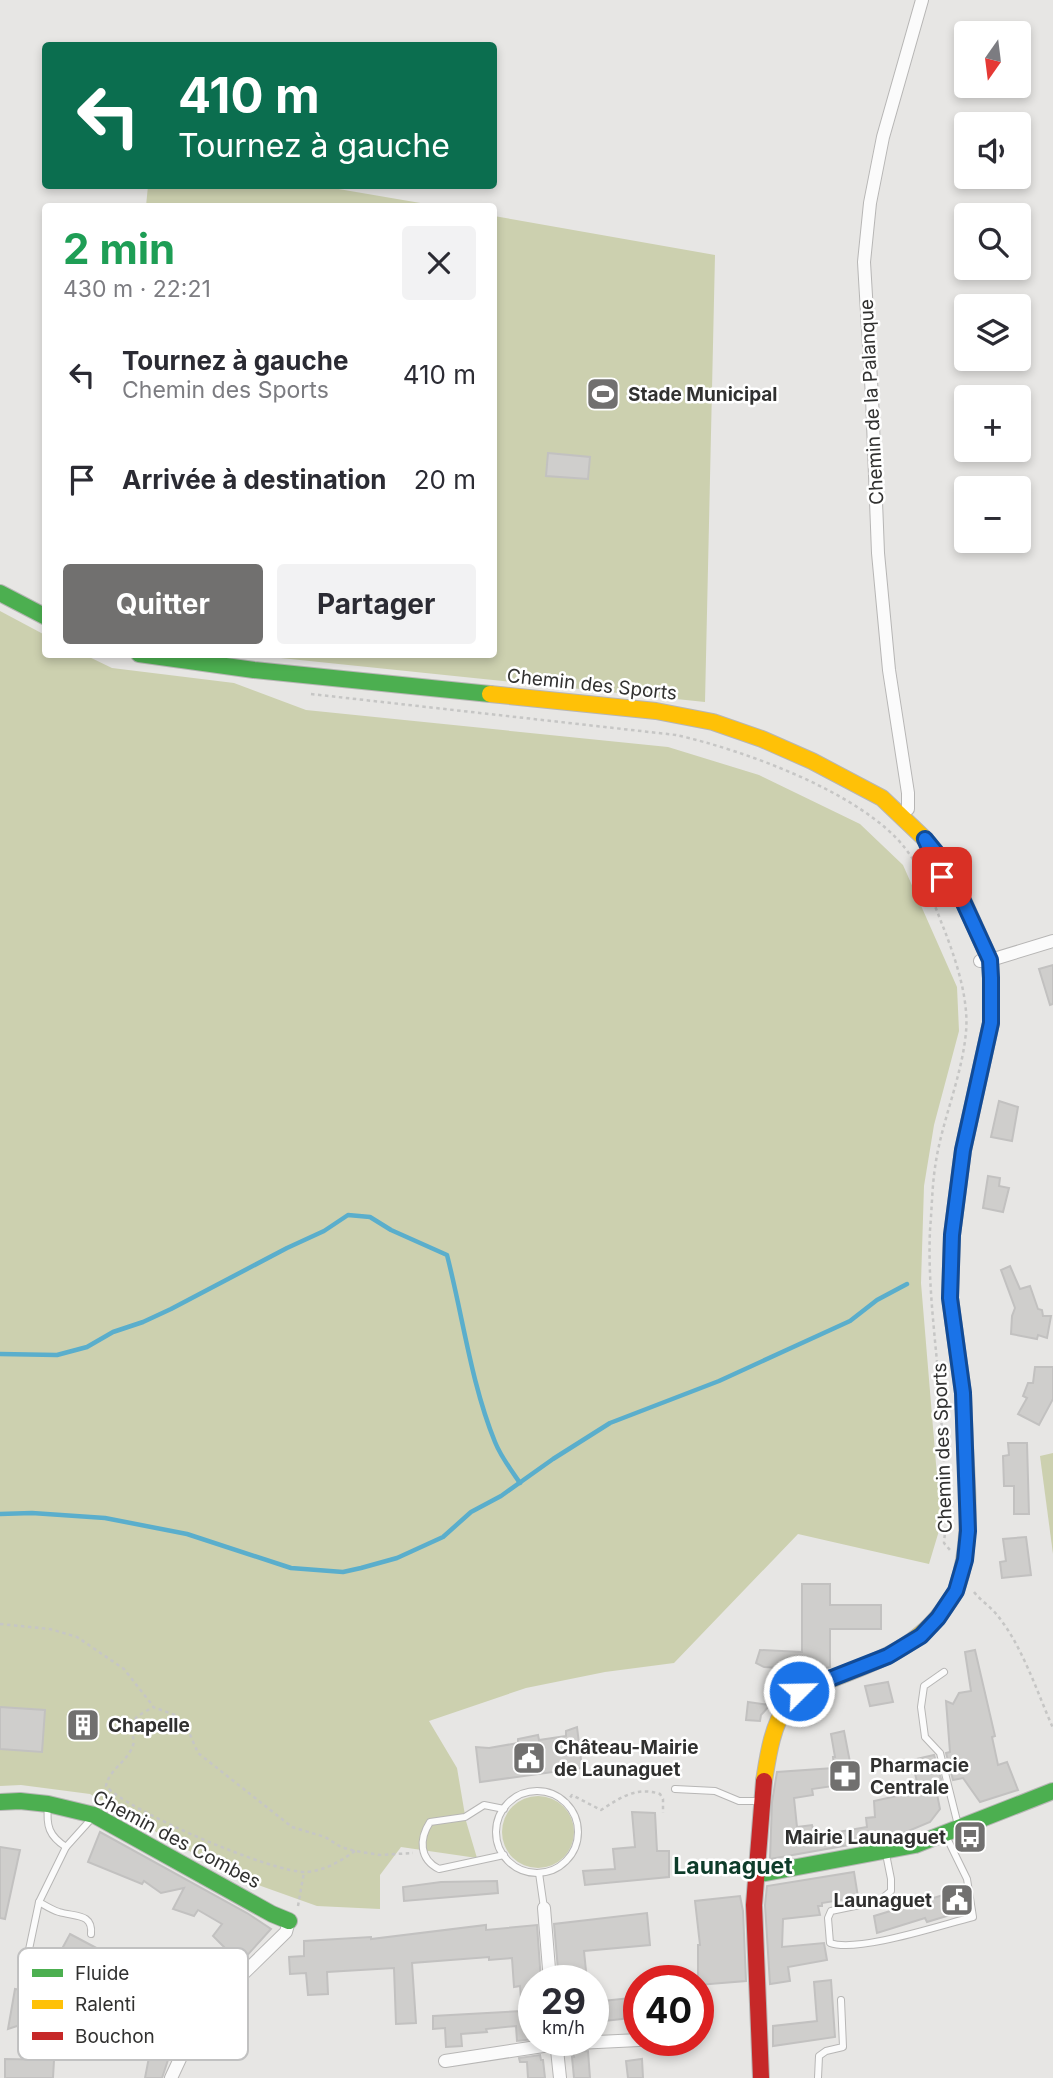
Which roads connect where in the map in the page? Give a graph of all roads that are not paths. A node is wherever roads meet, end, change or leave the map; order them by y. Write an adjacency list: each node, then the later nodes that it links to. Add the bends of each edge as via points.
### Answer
1 (922, 0): 5 (street, Chemin de la Palanque, via 883,137 864,262 878,553)
2 (0, 593): 3 (street)
3 (42, 615)
4 (160, 658): 7 (street, Chemin des Sports, via 656,711 713,722 813,761 882,798 925,839)
5 (908, 809)
6 (1053, 941): 7 (street)
7 (985, 960): 11 (street, Chemin des Sports, via 984,1047 952,1235 950,1298 963,1393 965,1560 956,1591 921,1636 884,1658 799,1691 787,1704 778,1721)
8 (944, 1672): 16 (lane, via 924,1686 921,1707 925,1737 940,1753)
9 (675, 1789): 11 (lane, via 715,1791 739,1801)
10 (1053, 1791): 16 (street)
11 (761, 1801): 21 (street, Chemin des Sports)
12 (0, 1802): 13 (street, Chemin des Combes)
13 (48, 1804): 15 (street, Chemin des Combes); 17 (lane, via 48,1830)
14 (503, 1809): 19 (lane, via 496,1838); 19 (lane, via 484,1805 464,1817 430,1822 422,1835 423,1852 439,1869); 20 (lane, via 514,1798 543,1791 566,1803 576,1819 575,1849 554,1870)
15 (94, 1815): 17 (lane); 24 (street, Chemin des Combes)
16 (952, 1832): 18 (street); 18 (lane, via 967,1879 972,1917 861,1944 840,1947 830,1943 831,1910 879,1901 891,1891)
17 (66, 1847): 22 (lane)
18 (886, 1852): 21 (street)
19 (504, 1855): 20 (lane, via 524,1871)
20 (539, 1873): 23 (lane)
21 (755, 1875): 36 (street, Chemin des Sports)
22 (39, 1902): 25 (lane, via 89,1919); 26 (lane)
23 (544, 1909): 27 (street)
24 (289, 1922): 28 (street, via 286,1932)
25 (92, 1934)
26 (29, 1948)
27 (549, 1965)
28 (248, 1969)
29 (841, 2000): 37 (lane, via 843,2047 819,2056)
30 (518, 2049): 33 (street)
31 (558, 2056): 35 (street)
32 (179, 2060): 34 (street)
33 (445, 2062)
34 (171, 2078)
35 (560, 2078)
36 (761, 2078)
37 (818, 2078)

